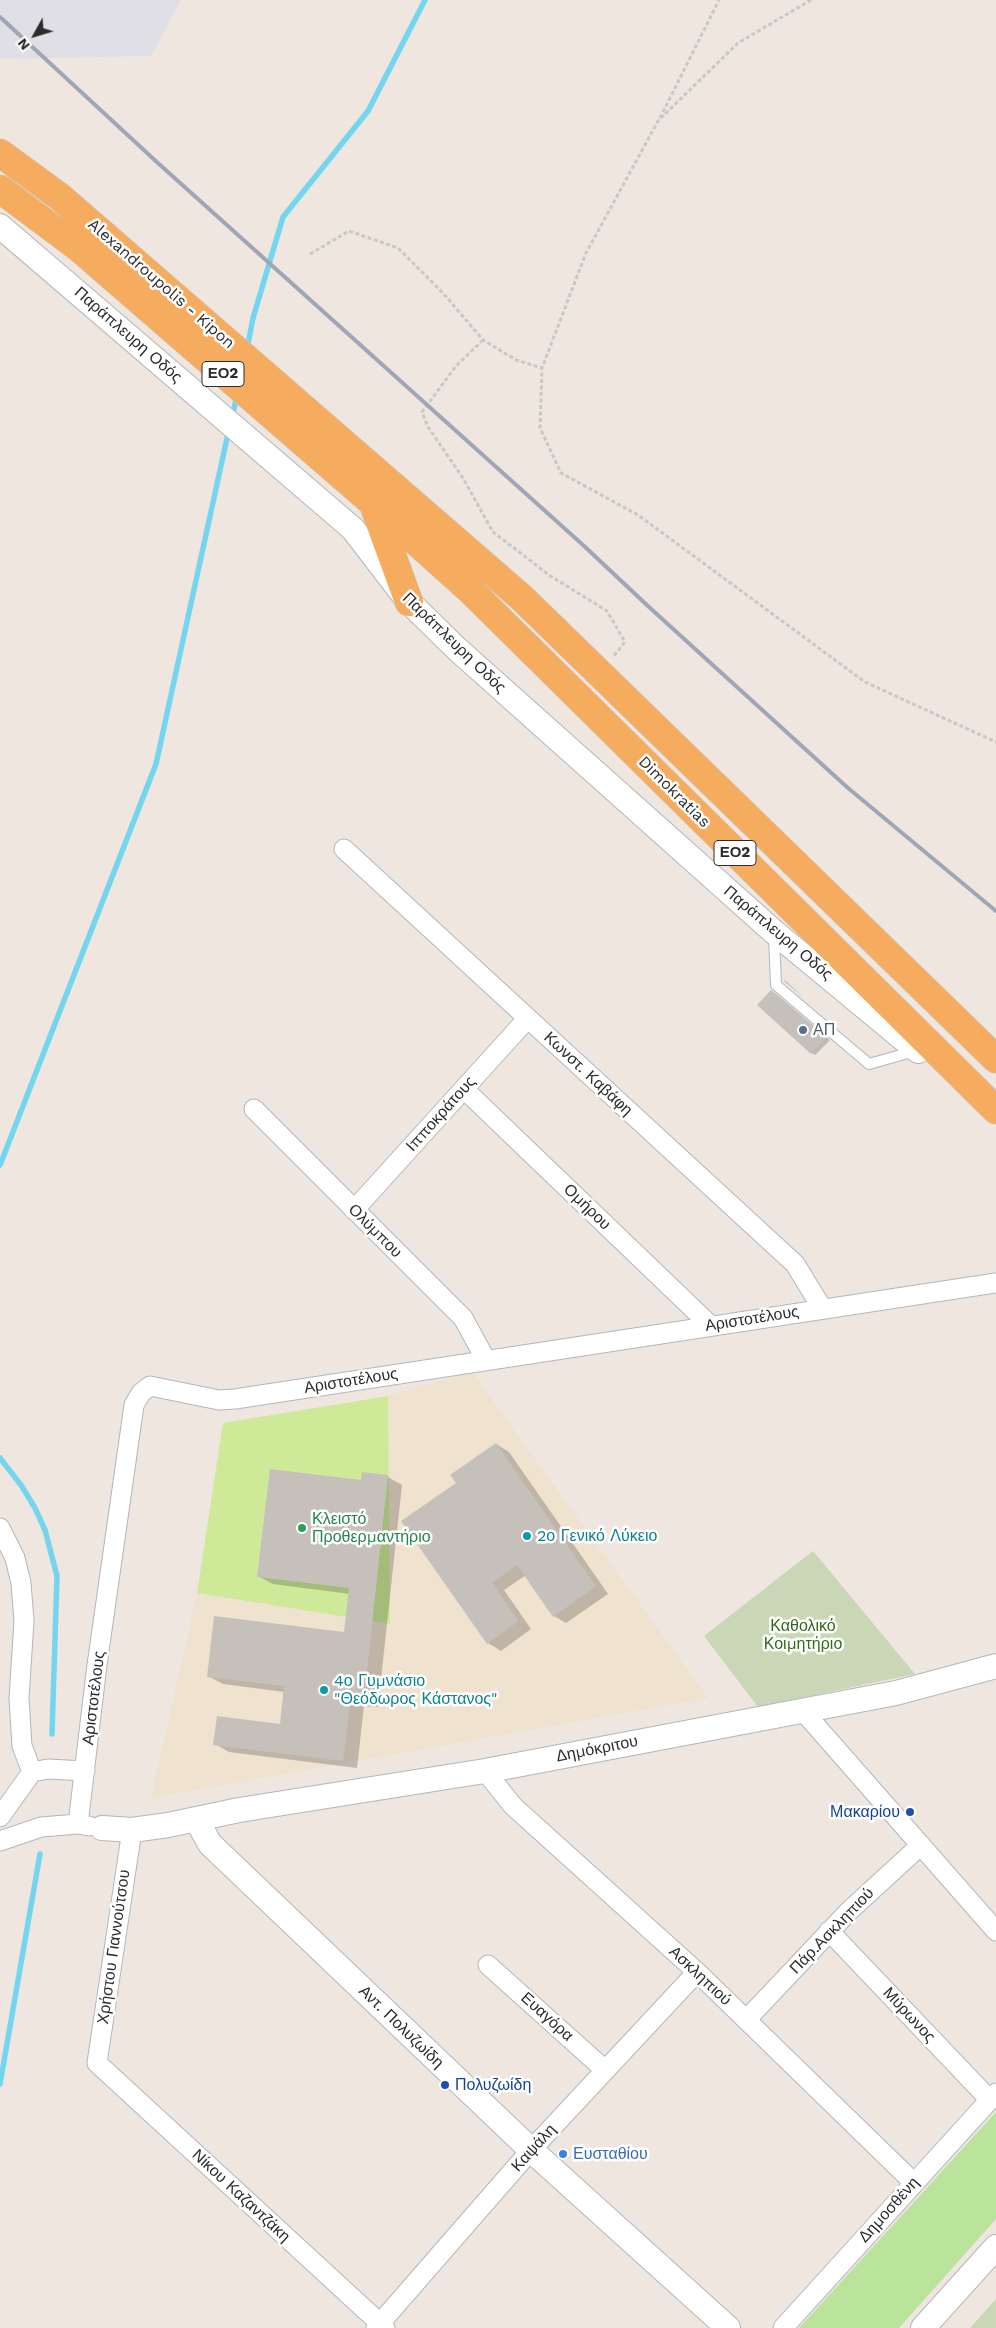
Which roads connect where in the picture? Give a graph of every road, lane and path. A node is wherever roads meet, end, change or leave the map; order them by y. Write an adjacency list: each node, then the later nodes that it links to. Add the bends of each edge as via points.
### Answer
1 (719, 0): 3 (path)
2 (811, 0): 3 (path, via 738,43)
3 (658, 121): 9 (path, via 586,253)
4 (0, 153): 10 (highway, Alexandroupolis - Kipon / ΕΟ2, via 60,197)
5 (0, 189): 11 (highway, Alexandroupolis - Kipon / ΕΟ2, via 79,248)
6 (0, 226): 12 (street, Παράπλευρη Οδός, via 362,537 376,561)
7 (310, 254): 8 (path, via 349,231 398,248 443,293)
8 (483, 340): 9 (path, via 516,360); 13 (path, via 456,366 422,412 428,427 464,478 493,532 550,575 607,611 625,642)
9 (542, 368): 14 (path, via 540,428 561,474 638,515 865,682)
10 (386, 478): 13 (highway, Dimokratias / ΕΟ2, via 522,598)
11 (371, 501): 12 (highway); 21 (highway, Dimokratias / ΕΟ2, via 494,614)
12 (409, 602): 16 (street, Παράπλευρη Οδός, via 457,649)
13 (600, 673): 19 (highway, Dimokratias / ΕΟ2)
14 (996, 742)
15 (344, 849): 17 (street, Κωνστ. Καβάφη)
16 (774, 932): 18 (street, Παράπλευρη Οδός); 18 (lane, via 776,984 869,1064)
17 (528, 1018): 20 (street, Ιπποκράτους); 25 (street, Κωνστ. Καβάφη, via 795,1264)
18 (918, 1051): 21 (highway)
19 (996, 1059)
20 (464, 1089): 23 (street, Ιπποκράτους); 26 (street, Ομήρου)
21 (991, 1105)
22 (254, 1109): 23 (street, Ολύμπου)
23 (354, 1210): 27 (street, Ολύμπου, via 463,1318)
24 (996, 1283): 25 (street, Αριστοτέλους)
25 (822, 1308): 26 (street, Αριστοτέλους)
26 (711, 1326): 27 (street, Αριστοτέλους)
27 (486, 1360): 31 (street, Αριστοτέλους, via 235,1399 219,1400 150,1386 141,1393 134,1405)
28 (0, 1528): 33 (street, via 15,1558 21,1583 24,1620 19,1698 22,1746)
29 (996, 1666): 30 (street, Δημόκριτου, via 896,1693)
30 (802, 1710): 32 (street, Δημόκριτου); 40 (street)
31 (85, 1771): 33 (street, via 48,1769); 36 (street, Αριστοτέλους)
32 (484, 1771): 35 (street, Δημόκριτου); 44 (street, Ασκληπιού, via 513,1806)
33 (32, 1772): 34 (street)
34 (0, 1817)
35 (196, 1819): 38 (street); 49 (street, Αντ. Πολυζωίδη, via 210,1844)
36 (78, 1824): 37 (street); 39 (street, via 40,1827)
37 (102, 1828): 38 (street)
38 (132, 1830): 46 (street, Χρήστου Γιαννούτσου)
39 (0, 1841)
40 (921, 1846): 41 (street); 42 (street, Πάρ.Ασκληπιού)
41 (995, 1927)
42 (829, 1931): 45 (street, Πάρ.Ασκληπιού); 48 (street, Μύρωνος)
43 (488, 1965): 47 (street, Ευαγόρα)
44 (697, 1972): 45 (street, Ασκληπιού); 47 (street, Καψάλη)
45 (746, 2020): 50 (street, Ασκληπιού)
46 (97, 2063): 52 (street, Νίκου Καζαντζάκη)
47 (606, 2070): 49 (street, Καψάλη)
48 (993, 2096): 50 (street, Δημοσθένη)
49 (531, 2150): 52 (street, Καψάλη); 53 (street, Αντ. Πολυζωίδη)
50 (914, 2183): 54 (street, Δημοσθένη)
51 (996, 2247): 55 (street)
52 (380, 2327)
53 (728, 2328)
54 (783, 2328)
55 (923, 2328)

